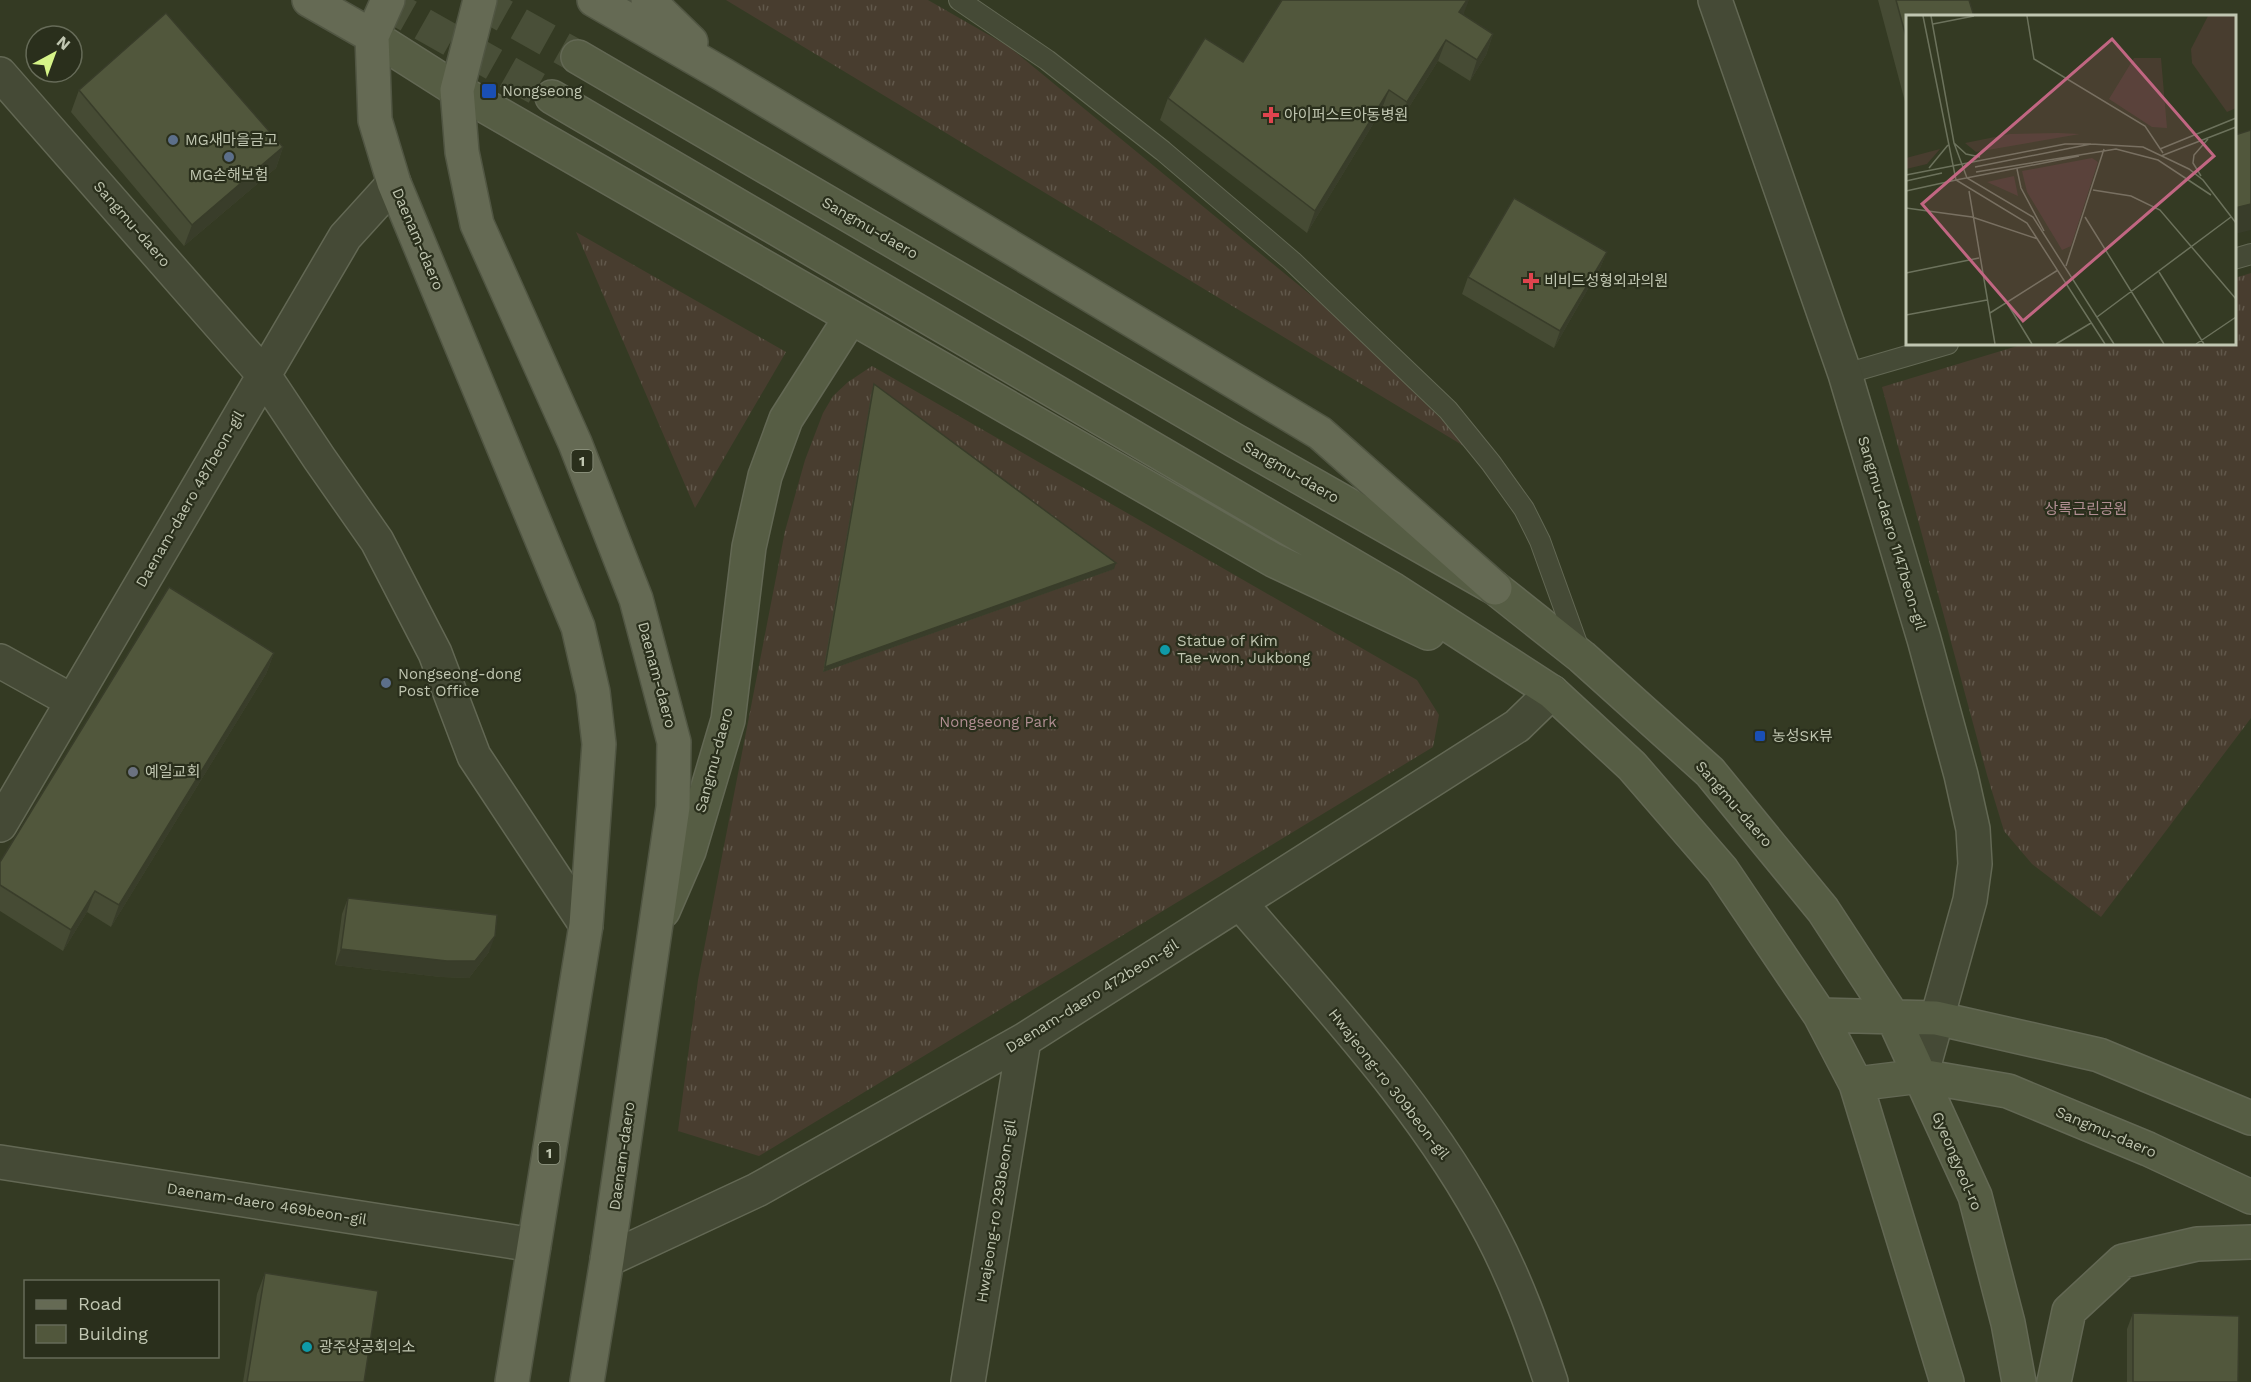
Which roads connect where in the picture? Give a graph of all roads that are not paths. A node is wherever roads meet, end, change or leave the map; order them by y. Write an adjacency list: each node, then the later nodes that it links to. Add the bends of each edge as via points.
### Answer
1 (309, 0): 8 (main road)
2 (388, 0): 8 (main road, 1)
3 (480, 0): 12 (main road, Daenam-daero / 1)
4 (594, 0): 11 (main road)
5 (648, 0): 11 (main road)
6 (959, 0): 22 (lane, via 1047,60 1163,152 1292,261 1448,410 1524,509 1540,541)
7 (1715, 0): 20 (street, Sangmu-daero 1147beon-gil)
8 (372, 36): 12 (street); 14 (main road, Daenam-daero / 1, via 375,120)
9 (578, 57): 21 (street, Sangmu-daero)
10 (0, 74): 19 (street, Sangmu-daero)
11 (724, 75): 21 (main road, via 1320,433)
12 (457, 90): 17 (street); 29 (main road, Daenam-daero / 1, via 462,152 477,224 575,443 636,599 674,742 673,807)
13 (552, 97): 24 (street, via 1394,590)
14 (394, 183): 19 (street, Daenam-daero 487beon-gil, via 345,237); 28 (main road, Daenam-daero / 1, via 578,627 593,692 599,744)
15 (2251, 254): 16 (lane)
16 (2236, 259)
17 (851, 317): 24 (street, via 1273,560); 29 (street, Sangmu-daero, via 786,419 765,476 748,547 728,720 689,851)
18 (1945, 345): 20 (lane)
19 (263, 374): 25 (street, Daenam-daero 487beon-gil); 28 (street, Sangmu-daero, via 377,541 435,653 474,756)
20 (1845, 374): 32 (street, Sangmu-daero 1147beon-gil, via 1927,649 1973,829 1975,864 1970,900)
21 (1495, 588): 22 (street, Sangmu-daero)
22 (1582, 657): 31 (street, Sangmu-daero, via 1710,772 1823,909)
23 (0, 661): 25 (street)
24 (1552, 692): 27 (street, Daenam-daero 472beon-gil, via 1517,726); 30 (street, via 1632,766 1722,870)
25 (72, 701): 26 (street, Daenam-daero 487beon-gil)
26 (0, 825)
27 (1240, 903): 33 (street, Daenam-daero 472beon-gil); 45 (street, Hwajeong-ro 309beon-gil, via 1357,1038 1455,1171 1521,1294)
28 (586, 925): 40 (main road, Daenam-daero / 1)
29 (654, 932): 41 (main road, Daenam-daero / 1)
30 (1820, 1015): 31 (street); 35 (street)
31 (1893, 1017): 32 (street); 34 (street, Gyeongyeol-ro)
32 (1936, 1018): 34 (street, Sangmu-daero 1147beon-gil); 36 (street, via 2098,1055)
33 (1024, 1040): 41 (street, Daenam-daero 472beon-gil, via 757,1190); 44 (street, Hwajeong-ro 293beon-gil)
34 (1921, 1076): 35 (street, Sangmu-daero); 38 (street, Sangmu-daero, via 2008,1091); 47 (street, Gyeongyeol-ro, via 1975,1196)
35 (1856, 1084): 46 (street)
36 (2251, 1118)
37 (0, 1162): 40 (street, Daenam-daero 469beon-gil)
38 (2251, 1197)
39 (2251, 1242): 48 (street, via 2197,1244 2123,1261 2069,1311)
40 (534, 1245): 42 (main road, Daenam-daero / 1)
41 (607, 1260): 43 (main road, Daenam-daero / 1)
42 (512, 1382)
43 (587, 1382)
44 (968, 1382)
45 (1551, 1382)
46 (1947, 1382)
47 (2019, 1382)
48 (2054, 1382)

